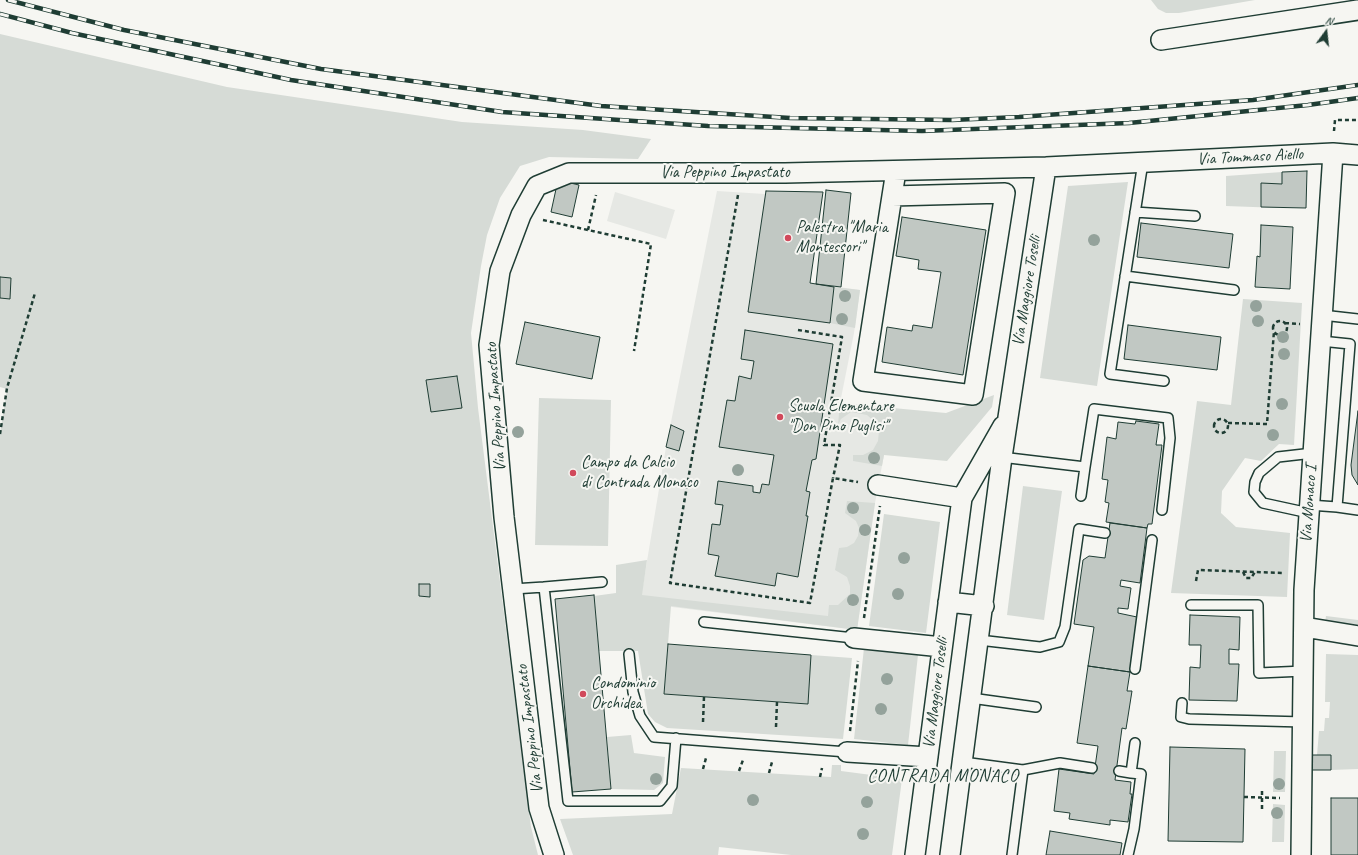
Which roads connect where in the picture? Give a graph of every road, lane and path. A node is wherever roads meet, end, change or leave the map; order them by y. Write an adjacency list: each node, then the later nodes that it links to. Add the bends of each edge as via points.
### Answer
1 (1358, 10): 2 (street)
2 (1161, 40)
3 (1333, 153): 4 (street, Via Tommaso Aiello); 5 (street, Via Tommaso Aiello); 18 (street, Via Monaco I)
4 (1358, 155)
5 (1143, 162): 6 (street, Via Tommaso Aiello); 11 (lane)
6 (1046, 167): 7 (street, Via Peppino Impastato); 28 (street, Via Maggiore Toselli, via 1009,416)
7 (896, 171): 8 (street, Via Peppino Impastato); 10 (street)
8 (601, 173): 12 (street, Via Peppino Impastato, via 569,173 537,186); 14 (path)
9 (739, 192): 30 (path, via 670,583 810,603)
10 (892, 196): 10 (street, via 863,381 973,395 1005,193)
11 (1135, 212): 13 (lane); 15 (lane)
12 (521, 215): 14 (path); 46 (street, Via Peppino Impastato, via 500,271 489,345)
13 (1195, 216)
14 (588, 230): 23 (path, via 651,244)
15 (1125, 276): 16 (lane); 24 (lane, via 1110,374)
16 (1234, 290)
17 (35, 293): 26 (path, via 7,388)
18 (1322, 314): 19 (lane); 22 (street, Via Monaco I)
19 (1358, 319)
20 (798, 330): 30 (path, via 842,337 824,445 840,445)
21 (1274, 331): 21 (path, via 1277,334 1284,334 1287,331 1286,324 1282,321 1276,322 1273,326); 25 (path, via 1267,424)
22 (1320, 341): 27 (street, Via Monaco I); 34 (lane, via 1350,344)
23 (634, 351)
24 (1164, 381)
25 (1228, 424): 25 (path, via 1222,419 1218,420 1214,423 1214,430 1218,433 1225,432)
26 (0, 434)
27 (1313, 453): 35 (street, Via Monaco I); 35 (lane, via 1278,458 1259,472 1254,492 1263,503)
28 (994, 457): 29 (lane); 33 (street, Via Maggiore Toselli); 49 (street, Via Maggiore Toselli)
29 (1085, 467): 32 (lane); 36 (lane, via 1094,409 1168,418 1170,438)
30 (833, 478): 31 (path)
31 (878, 485): 33 (street)
32 (1080, 496)
33 (962, 498): 47 (street, Via Maggiore Toselli)
34 (1337, 507): 35 (lane); 37 (lane)
35 (1309, 509): 42 (street, Via Monaco I)
36 (1162, 510)
37 (1358, 510)
38 (1105, 533): 54 (lane, via 1079,529 1065,626 1059,642 1040,647)
39 (1152, 540): 57 (lane)
40 (1243, 571): 41 (path); 41 (path, via 1246,578 1251,578); 44 (path, via 1198,570)
41 (1255, 572): 42 (path)
42 (1305, 574): 51 (street, Via Monaco I)
43 (602, 582): 45 (lane)
44 (1196, 582)
45 (544, 587): 46 (lane); 70 (lane, via 568,801 660,801 672,786)
46 (513, 589): 84 (street, Via Peppino Impastato, via 539,808)
47 (948, 602): 49 (street); 55 (street, Via Maggiore Toselli)
48 (1191, 604): 58 (lane, via 1258,605 1258,672)
49 (984, 606): 54 (street, Via Maggiore Toselli)
50 (704, 622): 53 (lane)
51 (1304, 627): 52 (street); 58 (street, Via Monaco I)
52 (1358, 636)
53 (854, 638): 55 (street)
54 (979, 640): 60 (street, Via Maggiore Toselli)
55 (942, 647): 73 (street, Via Maggiore Toselli)
56 (629, 654): 70 (lane, via 633,692 640,716 654,737)
57 (1135, 669)
58 (1304, 671): 65 (street, Via Monaco I)
59 (704, 697): 64 (path, via 703,722)
60 (972, 698): 63 (lane); 74 (street, Via Maggiore Toselli)
61 (777, 702): 67 (path)
62 (1182, 703): 65 (lane, via 1181,717 1189,719)
63 (1036, 707)
64 (710, 722)
65 (1304, 722): 82 (street, Via Monaco I)
66 (769, 727): 67 (path)
67 (776, 728): 68 (path)
68 (784, 728)
69 (843, 733): 71 (path)
70 (676, 738): 71 (lane)
71 (848, 742): 73 (street)
72 (1135, 743): 78 (lane)
73 (928, 757): 85 (street, Via Maggiore Toselli)
74 (963, 762): 76 (lane); 86 (street, Via Maggiore Toselli)
75 (1092, 768): 76 (lane, via 1060,763)
76 (1024, 770): 87 (lane)
77 (1119, 772): 78 (lane)
78 (1131, 773): 88 (lane, via 1140,774 1134,829)
79 (1262, 789): 81 (path)
80 (1244, 797): 81 (path)
81 (1262, 797): 82 (path); 83 (path)
82 (1303, 798): 89 (street, Via Monaco I)
83 (1262, 809)
84 (554, 855)
85 (915, 855)
86 (950, 855)
87 (1012, 855)
88 (1128, 855)
89 (1301, 855)

